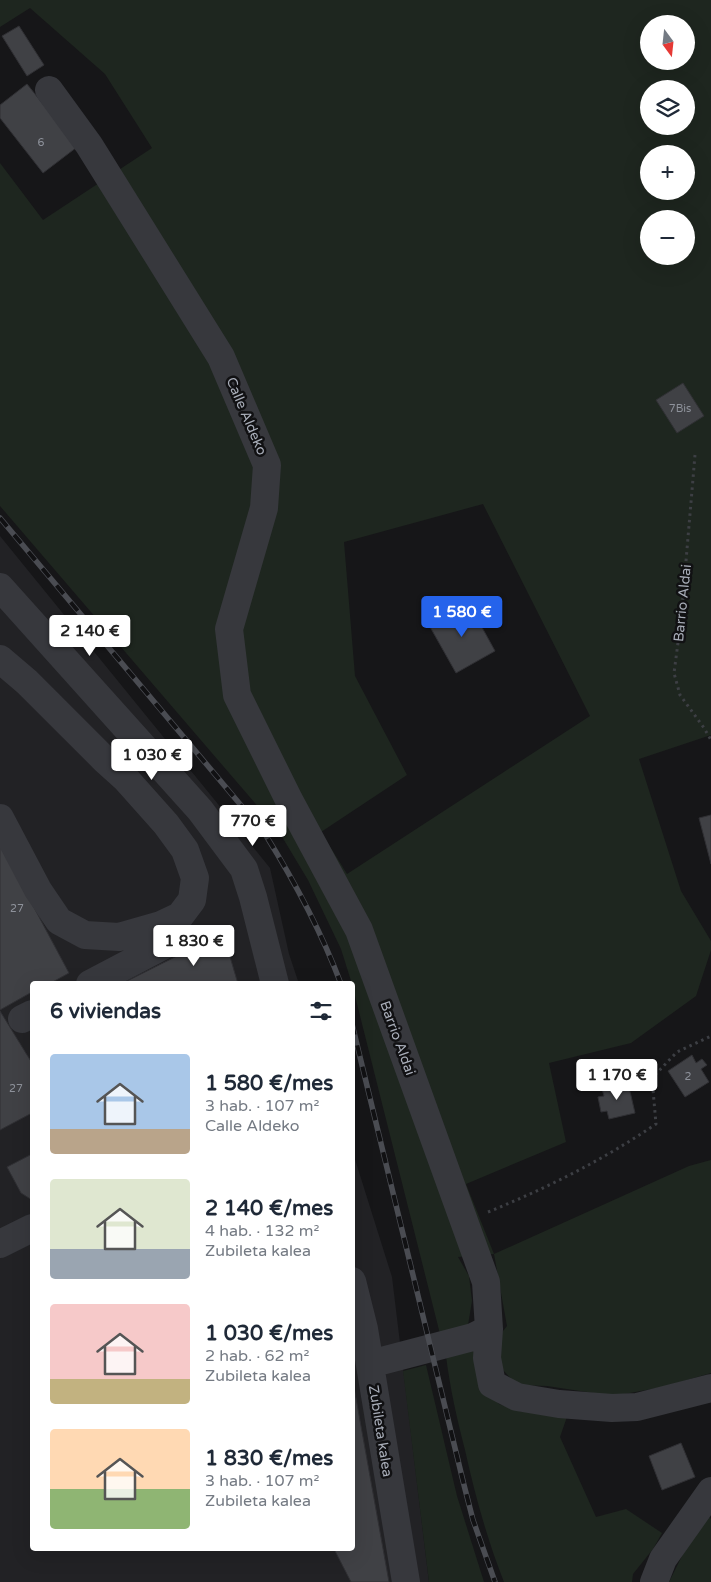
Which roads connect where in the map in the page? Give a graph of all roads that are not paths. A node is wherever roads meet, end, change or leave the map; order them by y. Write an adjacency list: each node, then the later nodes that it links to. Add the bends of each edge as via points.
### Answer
1 (49, 90): 9 (street, Calle Aldeko, via 89,145 222,357 267,465 264,508 229,629 237,695)
2 (0, 588): 6 (street)
3 (0, 658): 4 (street)
4 (26, 682): 5 (street); 7 (street)
5 (0, 686)
6 (149, 754): 7 (street); 12 (street, via 200,810 244,869)
7 (126, 778): 10 (street, via 186,850 195,878 192,900 180,916)
8 (0, 818): 10 (street, via 38,890 59,921 84,934 119,938)
9 (321, 859): 16 (street, Barrio Aldai, via 359,930 465,1222 486,1282)
10 (160, 925): 11 (street, via 170,942)
11 (96, 981)
12 (274, 981)
13 (30, 1229): 14 (street)
14 (0, 1244)
15 (355, 1293): 17 (street, Zubileta kalea)
16 (489, 1329): 17 (street, via 473,1337); 18 (street, Barrio Aldai, via 487,1358 492,1384 517,1397 612,1408 637,1406)
17 (370, 1364): 20 (street, Zubileta kalea)
18 (711, 1388)
19 (711, 1491): 21 (street, via 663,1559)
20 (406, 1582)
21 (654, 1582)

